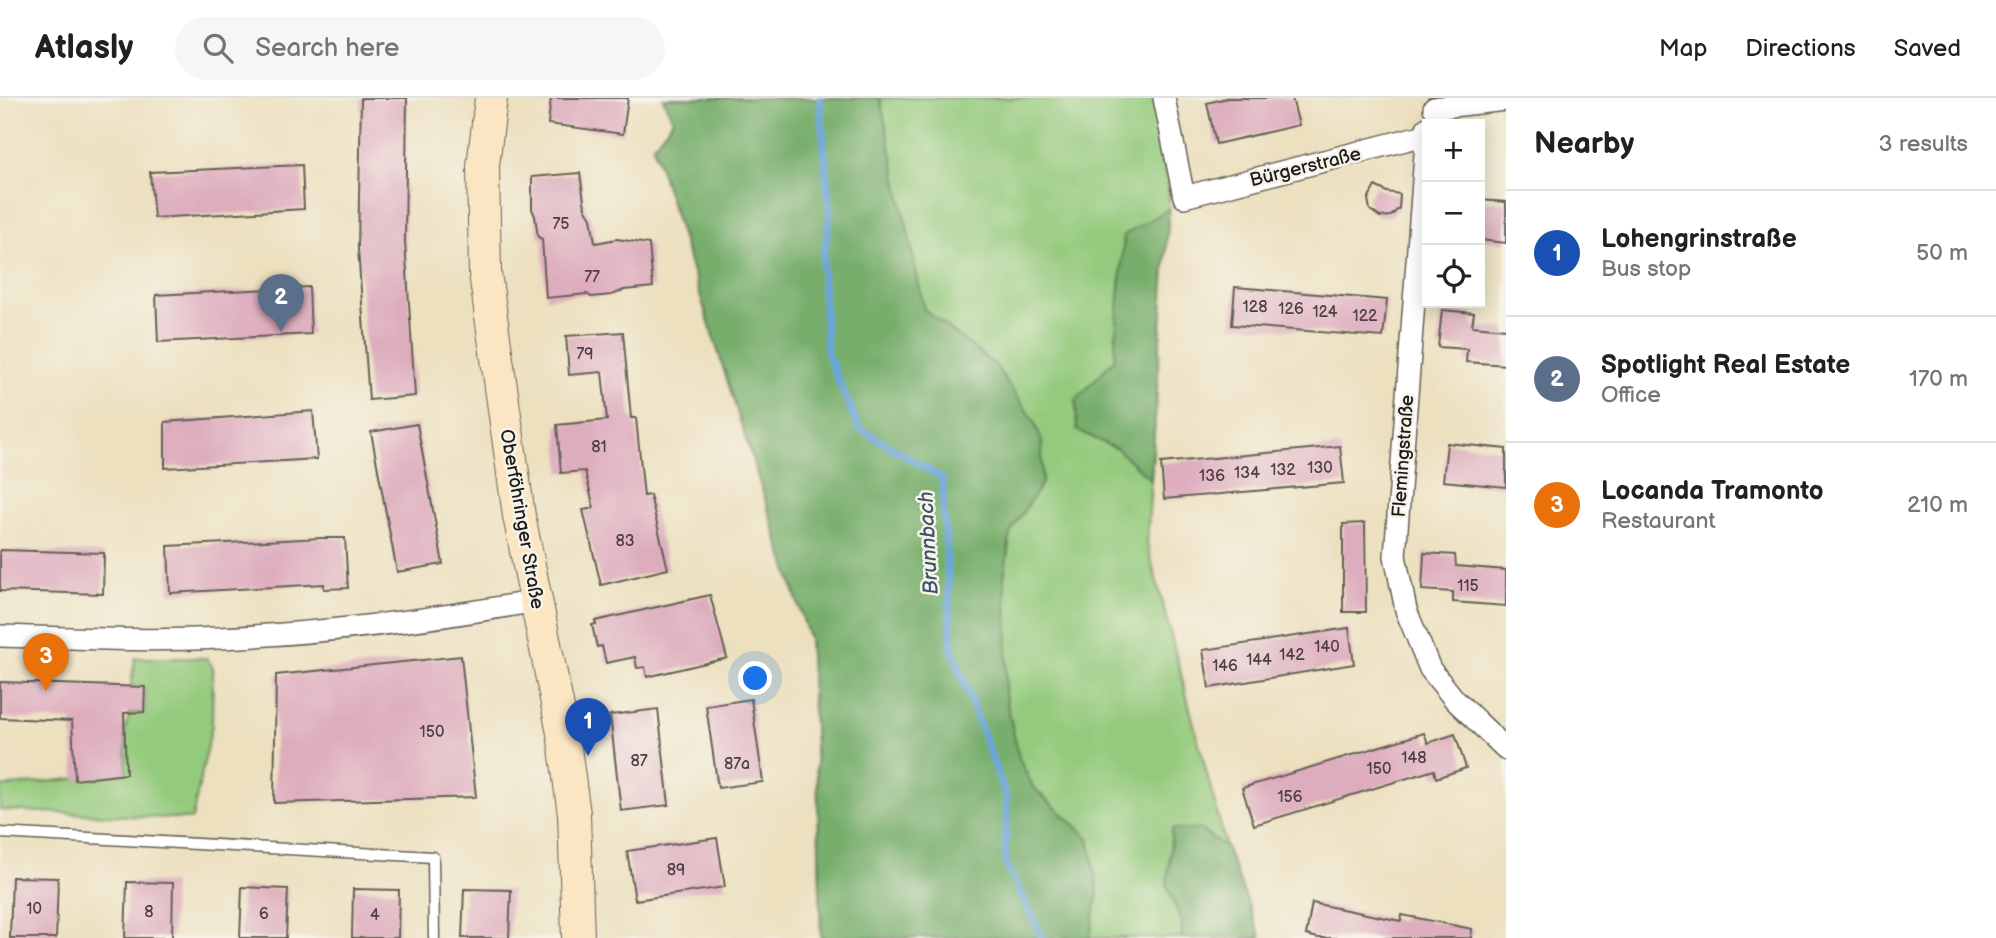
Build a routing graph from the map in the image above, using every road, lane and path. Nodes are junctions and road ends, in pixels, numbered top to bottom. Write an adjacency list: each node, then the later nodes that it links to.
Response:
1 (491, 98): 7 (main road, Oberföhringer Straße)
2 (1164, 98): 5 (street, Bürgerstraße)
3 (1506, 100): 4 (street, Bürgerstraße)
4 (1429, 119)
5 (1422, 121)
6 (1424, 182): 9 (street, Flemingstraße)
7 (536, 601): 8 (street); 12 (main road, Oberföhringer Straße)
8 (0, 636)
9 (1506, 748)
10 (0, 833): 11 (lane)
11 (433, 938)
12 (578, 938)

